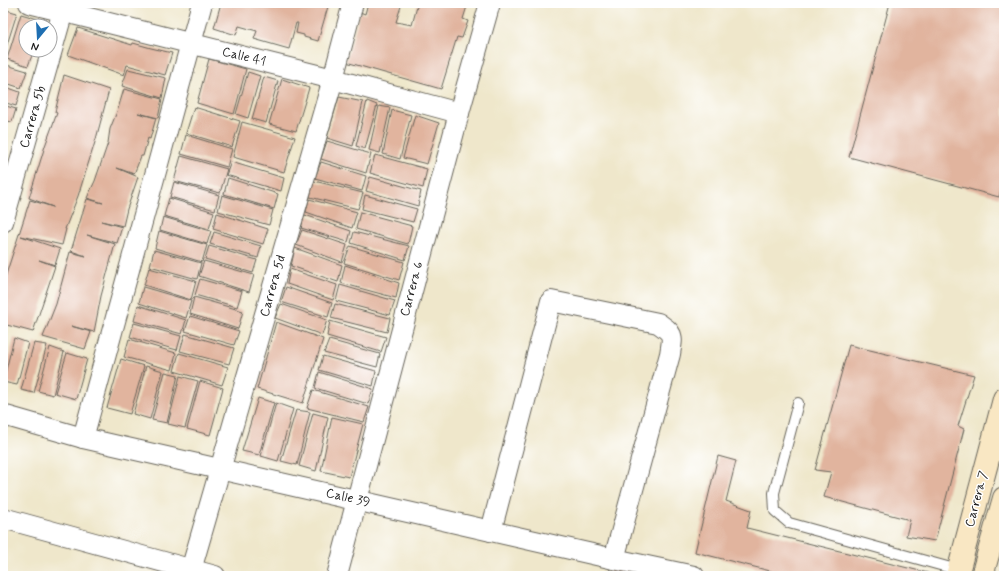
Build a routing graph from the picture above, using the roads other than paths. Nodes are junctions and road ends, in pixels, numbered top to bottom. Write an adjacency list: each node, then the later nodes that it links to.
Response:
1 (29, 3): 5 (street, Calle 41)
2 (202, 3): 6 (street)
3 (353, 3): 7 (street, Carrera 5d)
4 (490, 3): 8 (street, Carrera 6)
5 (63, 11): 6 (street, Calle 41); 9 (street, Carrera 5b)
6 (191, 43): 7 (street, Calle 41); 13 (street)
7 (333, 79): 8 (street, Calle 41); 14 (street, Carrera 5d)
8 (459, 113): 16 (street, Carrera 6)
9 (3, 222)
10 (1004, 399): 21 (main road, Carrera 7)
11 (798, 403): 21 (lane)
12 (3, 415): 13 (street, Calle 39)
13 (83, 438): 14 (street, Calle 39)
14 (220, 469): 16 (street, Calle 39); 20 (street, Carrera 5d)
15 (1004, 498): 25 (main road, Carrera 7)
16 (356, 500): 18 (street, Calle 39); 23 (street, Carrera 6)
17 (3, 518): 20 (street)
18 (490, 531): 19 (street, Calle 39); 19 (street)
19 (614, 559): 24 (street, Calle 39)
20 (191, 570): 22 (street)
21 (957, 573)
22 (215, 576)
23 (337, 576)
24 (694, 576)
25 (982, 576)

